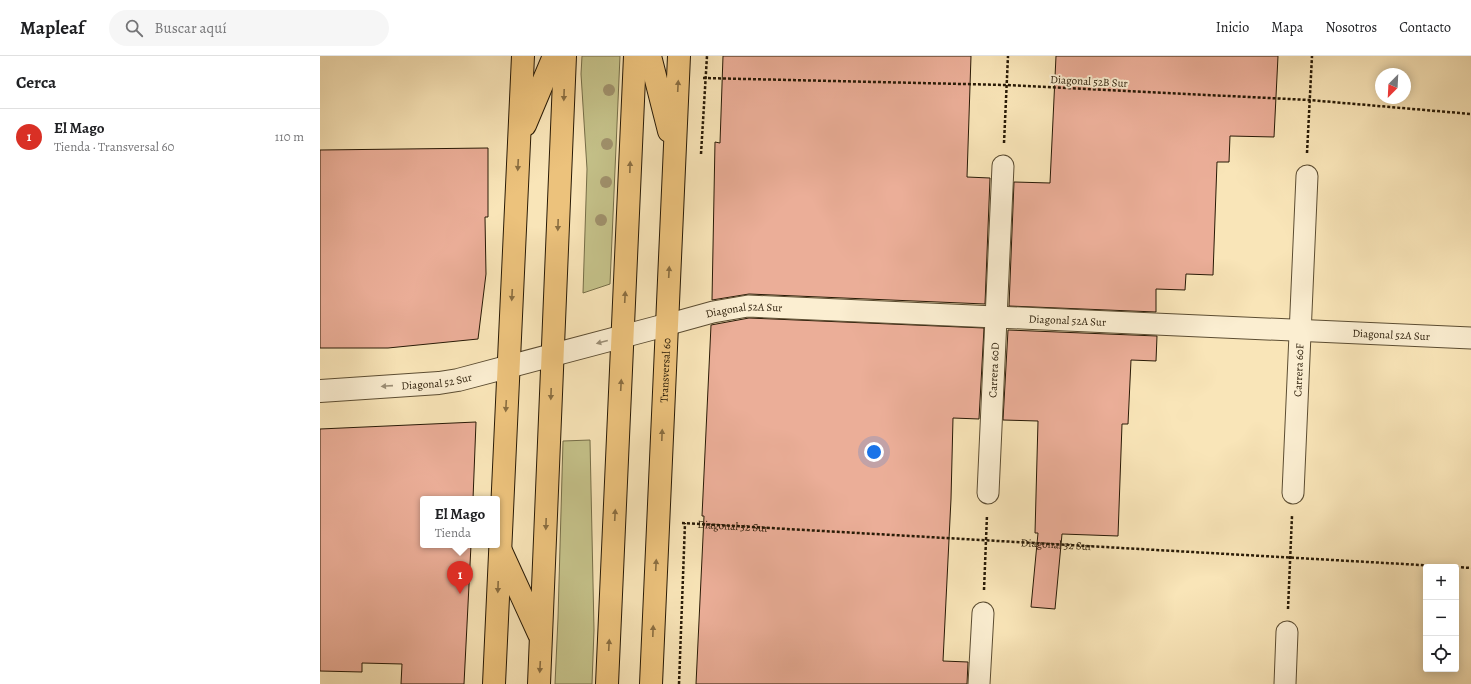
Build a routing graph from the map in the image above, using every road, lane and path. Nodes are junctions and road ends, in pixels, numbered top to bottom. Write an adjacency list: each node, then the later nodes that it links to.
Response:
1 (523, 56): 13 (highway)
2 (554, 56): 13 (highway)
3 (565, 56): 22 (highway, one-way to 22)
4 (635, 56): 20 (highway, one-way to 4)
5 (650, 56): 14 (highway)
6 (679, 56): 14 (highway, Transversal 60, one-way to 6)
7 (1008, 56): 10 (path)
8 (1312, 56): 11 (path)
9 (706, 78): 10 (path, Diagonal 52B Sur)
10 (1006, 84): 11 (path, Diagonal 52B Sur); 15 (path)
11 (1309, 100): 12 (path, Diagonal 52B Sur); 16 (path)
12 (1471, 114)
13 (519, 138): 23 (highway, one-way to 23)
14 (674, 152): 18 (highway, Transversal 60, one-way to 14)
15 (1003, 166): 17 (street, Carrera 60D)
16 (1306, 176): 19 (street, Carrera 60F)
17 (996, 317): 18 (street, Diagonal 52A Sur); 19 (street, Diagonal 52A Sur); 25 (street, Carrera 60D)
18 (666, 325): 20 (street, Diagonal 52 Sur); 27 (highway, Transversal 60, one-way to 18)
19 (1300, 331): 21 (street, Diagonal 52A Sur); 26 (street, Carrera 60F)
20 (623, 336): 22 (street, Diagonal 52 Sur, one-way to 22); 40 (highway, one-way to 20)
21 (1471, 338)
22 (553, 355): 23 (street, Diagonal 52 Sur); 36 (highway, one-way to 36)
23 (508, 367): 24 (street, Diagonal 52 Sur, one-way to 24); 29 (highway, one-way to 29)
24 (320, 391)
25 (988, 493): 28 (path)
26 (1293, 493): 30 (path)
27 (658, 522): 28 (path, Diagonal 52 Sur); 41 (highway, Transversal 60, one-way to 27)
28 (986, 540): 30 (path, Diagonal 52 Sur); 34 (path)
29 (500, 548): 36 (highway); 38 (highway, one-way to 38)
30 (1291, 558): 31 (path, Diagonal 52 Sur); 35 (path)
31 (1423, 565)
32 (1459, 567): 33 (path, Diagonal 52 Sur)
33 (1471, 568)
34 (983, 613): 43 (street)
35 (1287, 632): 44 (street)
36 (541, 638): 39 (highway, one-way to 39)
37 (680, 654): 42 (path)
38 (494, 684)
39 (539, 684)
40 (607, 684)
41 (651, 684)
42 (678, 684)
43 (979, 684)
44 (1285, 684)

